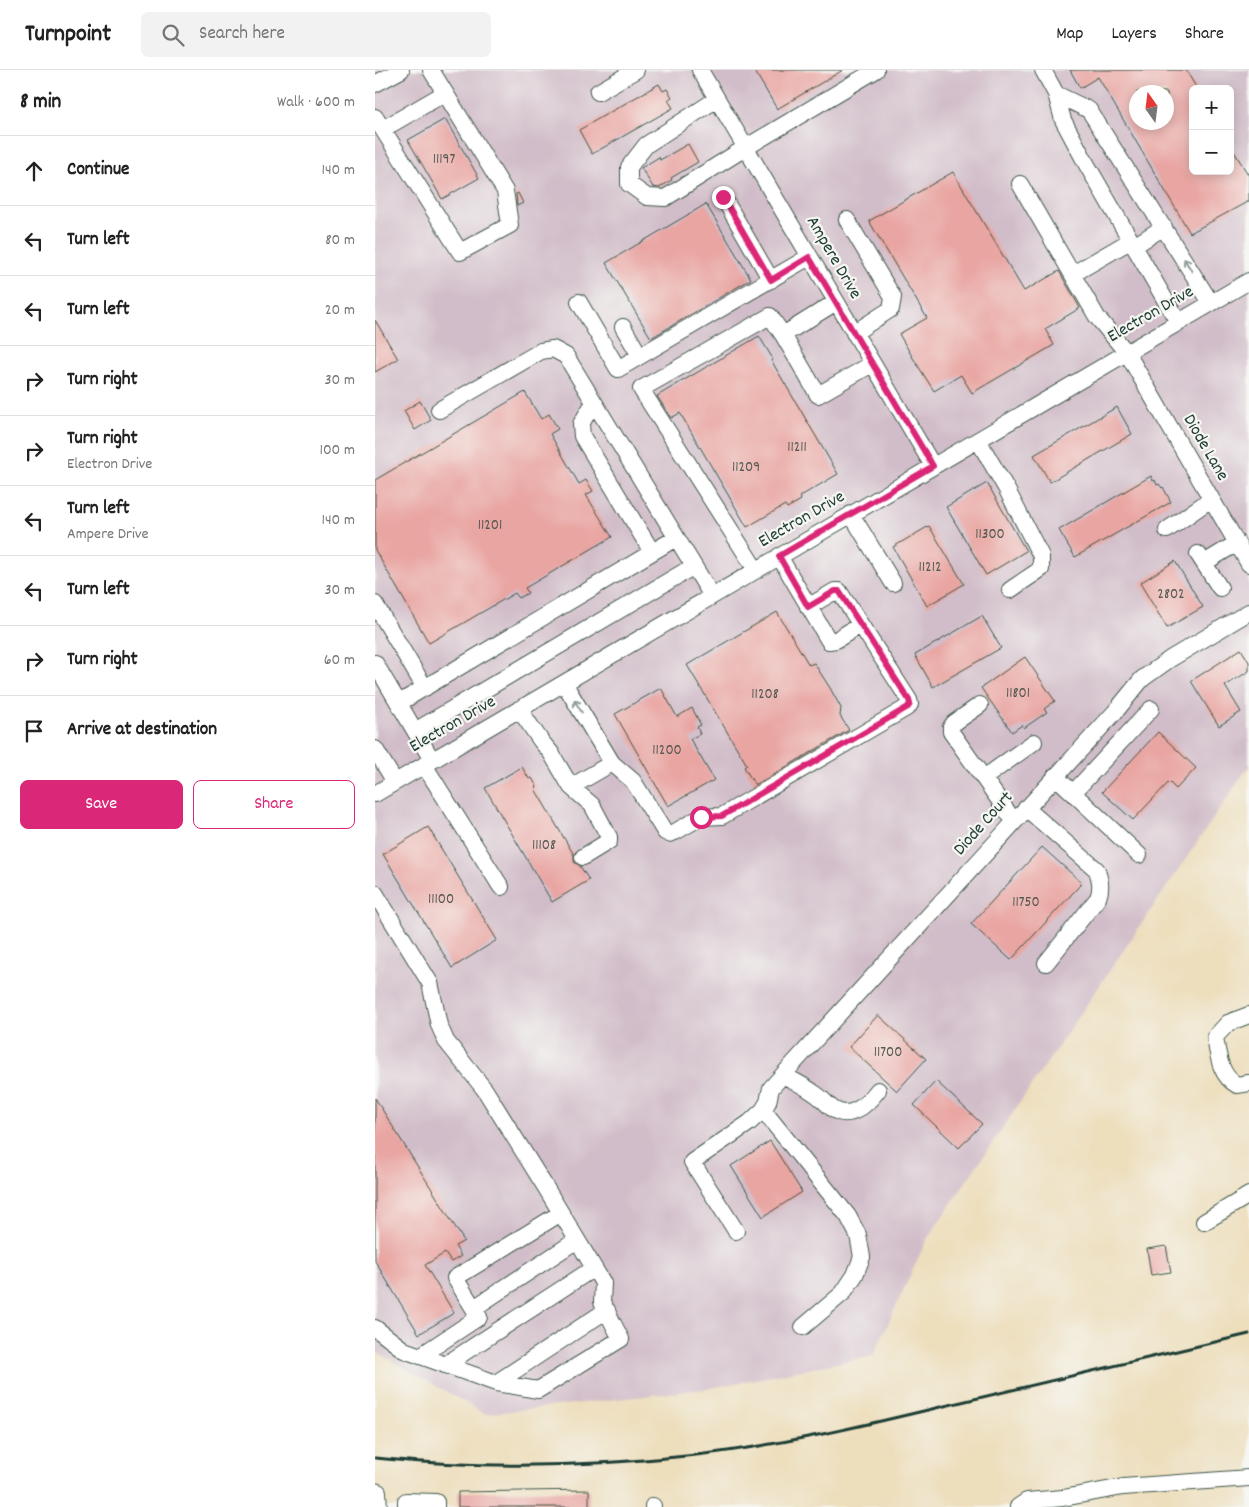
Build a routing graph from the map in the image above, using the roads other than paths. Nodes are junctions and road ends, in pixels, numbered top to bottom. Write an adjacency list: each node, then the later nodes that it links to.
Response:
1 (401, 70): 7 (street)
2 (431, 70): 9 (street)
3 (636, 70): 8 (street)
4 (700, 70): 11 (street, Ampere Drive)
5 (876, 70): 13 (street)
6 (1043, 70): 10 (street)
7 (375, 84)
8 (598, 92)
9 (445, 93): 12 (street); 12 (street)
10 (1056, 94): 17 (street); 18 (street)
11 (717, 99): 13 (street, Ampere Drive); 13 (street)
12 (379, 123)
13 (745, 148): 19 (street, Ampere Drive)
14 (1020, 184): 20 (street, Diode Lane)
15 (723, 197): 21 (street)
16 (847, 220): 28 (street)
17 (1164, 227): 18 (street); 25 (street, one-way to 17)
18 (1132, 243): 20 (street); 26 (street)
19 (809, 257): 21 (street); 24 (street, Ampere Drive)
20 (1073, 274): 30 (street, Diode Lane)
21 (771, 280): 31 (street)
22 (1249, 281): 25 (street, Electron Drive)
23 (579, 302): 31 (street)
24 (836, 302): 28 (street, Ampere Drive); 29 (street)
25 (1211, 303): 26 (street, Electron Drive)
26 (1178, 322): 30 (street, Electron Drive)
27 (623, 327): 31 (street)
28 (854, 333): 32 (street, Ampere Drive)
29 (783, 335): 32 (street); 46 (street)
30 (1127, 353): 35 (street, Electron Drive); 37 (street, Diode Lane)
31 (640, 356)
32 (872, 364): 36 (street, Ampere Drive)
33 (594, 402): 34 (street); 40 (street); 42 (street)
34 (439, 410)
35 (978, 440): 36 (street, Electron Drive); 49 (street)
36 (933, 466): 38 (street, Electron Drive)
37 (1211, 499): 39 (street); 41 (street, Diode Lane)
38 (851, 514): 43 (street, Electron Drive); 47 (street)
39 (1167, 530)
40 (677, 538): 42 (street); 45 (street)
41 (1241, 543): 44 (street, Diode Lane); 48 (street)
42 (652, 552): 57 (street)
43 (779, 556): 46 (street, Electron Drive); 52 (street)
44 (1249, 564)
45 (694, 566): 50 (street); 62 (street)
46 (756, 570): 50 (street, Electron Drive)
47 (893, 583)
48 (1221, 588)
49 (1010, 590)
50 (712, 596): 56 (street, Electron Drive)
51 (375, 604): 57 (street)
52 (808, 607): 54 (street); 54 (street)
53 (1249, 612): 67 (street, Diode Court)
54 (861, 625): 66 (street)
55 (375, 663): 58 (street)
56 (564, 683): 61 (street, Electron Drive); 66 (street, one-way to 56)
57 (425, 688): 58 (street)
58 (399, 703): 62 (street)
59 (980, 706): 68 (street)
60 (1151, 708): 71 (street)
61 (519, 709): 65 (street, Electron Drive); 70 (street)
62 (415, 731): 65 (street)
63 (1034, 742): 68 (street)
64 (375, 749): 69 (street)
65 (428, 762): 69 (street, Electron Drive); 77 (street)
66 (612, 763): 70 (street)
67 (1055, 776): 71 (street); 73 (street, Diode Court)
68 (984, 778): 74 (street)
69 (395, 782): 72 (street, Electron Drive)
70 (571, 787): 76 (street)
71 (1073, 793): 75 (street)
72 (375, 794)
73 (1026, 808): 74 (street, Diode Court); 79 (street)
74 (1014, 821): 81 (street, Diode Court)
75 (1139, 855)
76 (583, 857)
77 (501, 887)
78 (375, 893): 86 (street)
79 (1046, 963)
80 (1249, 1015): 82 (street)
81 (783, 1075): 83 (street); 84 (street, Diode Court)
82 (1249, 1083)
83 (878, 1090)
84 (763, 1110): 88 (street); 93 (street)
85 (1249, 1195): 87 (street)
86 (561, 1213): 89 (street); 91 (street)
87 (1204, 1222)
88 (736, 1230)
89 (577, 1240): 90 (street); 91 (street)
90 (594, 1268): 92 (street); 96 (street)
91 (474, 1308): 95 (street)
92 (607, 1310): 97 (street); 97 (street)
93 (803, 1327)
94 (375, 1328): 95 (street)
95 (420, 1356): 96 (street)
96 (445, 1365): 97 (street)
97 (496, 1383)
98 (1249, 1478): 103 (street)
99 (375, 1491): 100 (street)
100 (379, 1507)
101 (406, 1507): 102 (street)
102 (436, 1507)
103 (1018, 1507)

